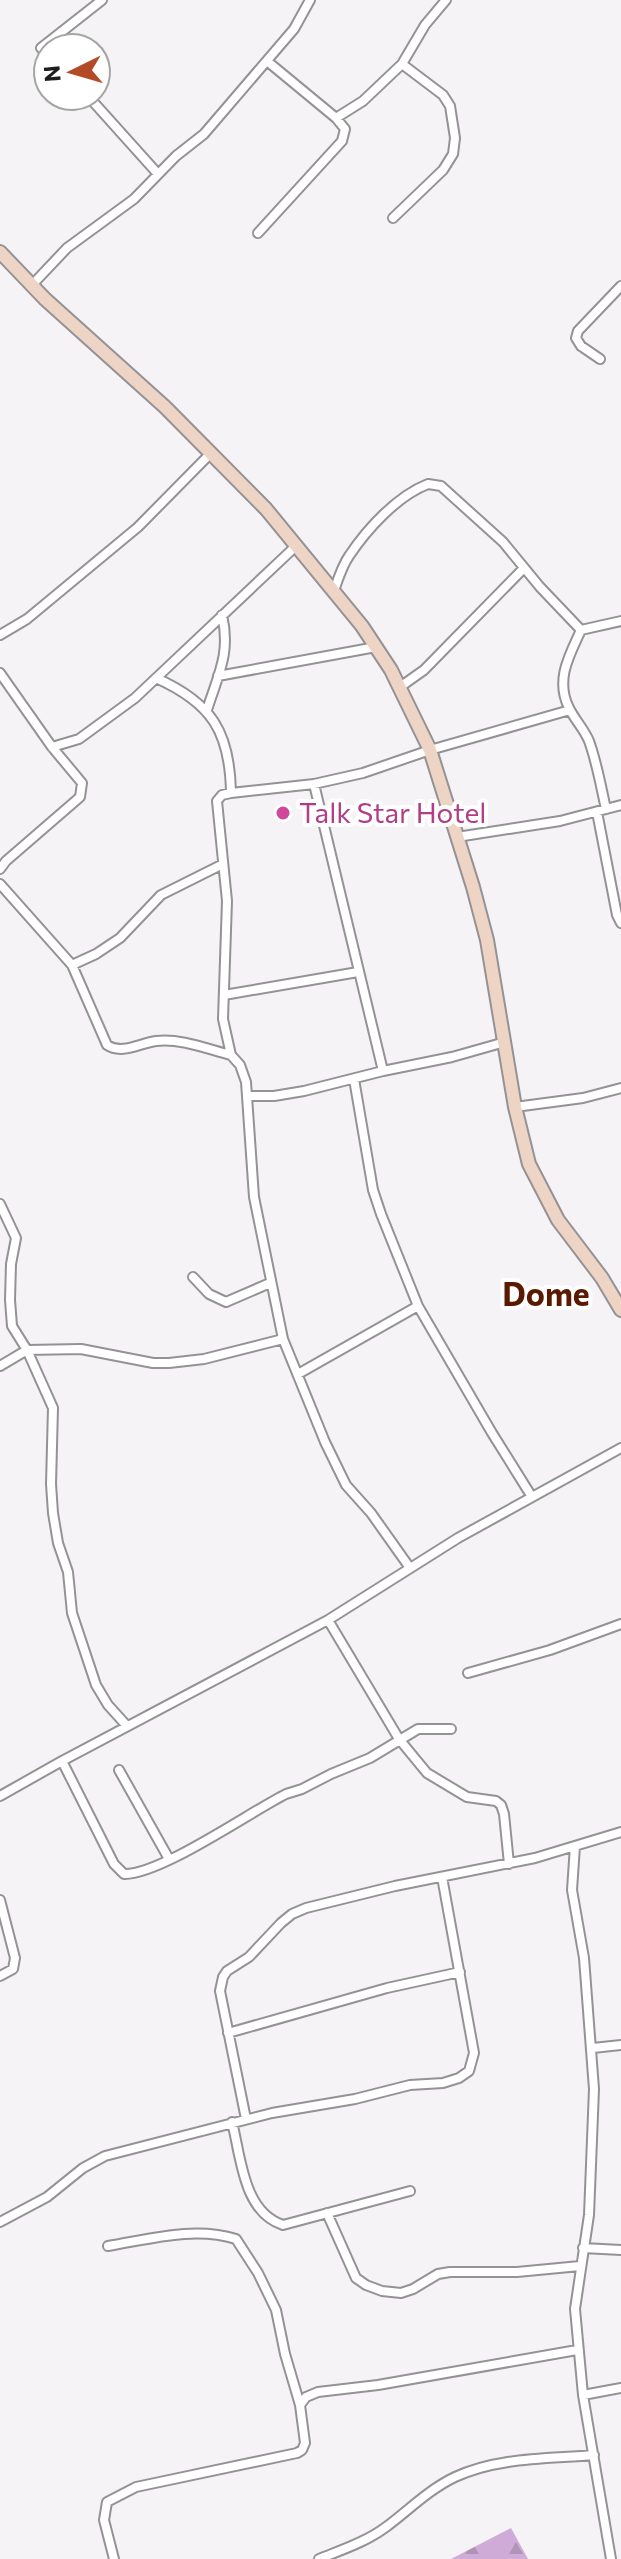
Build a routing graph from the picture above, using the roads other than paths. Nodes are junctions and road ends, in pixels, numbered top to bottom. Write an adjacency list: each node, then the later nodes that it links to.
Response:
1 (102, 0): 4 (street)
2 (310, 0): 5 (street)
3 (446, 0): 6 (street)
4 (61, 32)
5 (267, 61): 8 (street); 9 (street)
6 (402, 64): 8 (street); 10 (street)
7 (102, 112): 9 (street)
8 (336, 118): 11 (street)
9 (158, 174): 13 (street)
10 (393, 218)
11 (258, 233)
12 (0, 252): 13 (street)
13 (32, 285): 16 (street)
14 (621, 286): 15 (street)
15 (600, 359)
16 (211, 453): 17 (street); 23 (street)
17 (297, 545): 19 (street); 20 (street)
18 (524, 568): 19 (street); 22 (street); 28 (street)
19 (334, 591): 24 (street)
20 (222, 615): 26 (street); 27 (street)
21 (621, 621): 22 (street)
22 (581, 630): 30 (street)
23 (2, 631)
24 (376, 647): 26 (street); 28 (street)
25 (0, 673): 31 (street)
26 (218, 676): 29 (street)
27 (156, 678): 29 (street); 31 (street)
28 (400, 687): 32 (street)
29 (207, 710): 34 (street)
30 (570, 710): 32 (street); 36 (street)
31 (52, 747): 39 (street)
32 (430, 750): 33 (street); 37 (street)
33 (314, 784): 34 (street); 43 (street)
34 (231, 793): 38 (street)
35 (621, 805): 36 (street)
36 (602, 811): 37 (street); 41 (street)
37 (457, 837): 45 (street)
38 (223, 864): 42 (street); 44 (street)
39 (0, 869)
40 (0, 884): 42 (street)
41 (621, 923)
42 (72, 965): 46 (street)
43 (358, 972): 44 (street); 47 (street)
44 (224, 995): 46 (street)
45 (505, 1042): 47 (street); 51 (street)
46 (231, 1055): 50 (street)
47 (383, 1071): 48 (street)
48 (354, 1079): 50 (street); 55 (street)
49 (621, 1088): 51 (street)
50 (247, 1096): 54 (street)
51 (515, 1107): 56 (street)
52 (0, 1204): 58 (street)
53 (193, 1277): 54 (street)
54 (270, 1283): 57 (street)
55 (418, 1306): 60 (street); 62 (street)
56 (621, 1310)
57 (283, 1339): 58 (street); 60 (street)
58 (27, 1350): 59 (street); 67 (street)
59 (0, 1366)
60 (298, 1374): 63 (street)
61 (621, 1448): 62 (street)
62 (532, 1497): 63 (street)
63 (410, 1568): 64 (street)
64 (328, 1620): 67 (street); 69 (street)
65 (621, 1624): 66 (street)
66 (468, 1673)
67 (127, 1726): 70 (street)
68 (451, 1729): 69 (street)
69 (399, 1739): 75 (street); 76 (street)
70 (62, 1761): 72 (street); 75 (street)
71 (119, 1770): 75 (street)
72 (0, 1796)
73 (621, 1832): 74 (street)
74 (575, 1846): 76 (street); 83 (street)
75 (169, 1859)
76 (509, 1864): 77 (street)
77 (442, 1877): 79 (street); 81 (street)
78 (0, 1900): 80 (street)
79 (460, 1972): 81 (street); 84 (street)
80 (0, 1976)
81 (228, 2033): 84 (street)
82 (621, 2045): 83 (street)
83 (593, 2048): 90 (street)
84 (246, 2119): 85 (street)
85 (232, 2122): 87 (street); 88 (street)
86 (410, 2191): 87 (street)
87 (327, 2213): 92 (street)
88 (0, 2222)
89 (108, 2246): 96 (street)
90 (583, 2248): 91 (street); 92 (street)
91 (621, 2250)
92 (580, 2266): 93 (street)
93 (577, 2350): 95 (street); 96 (street)
94 (621, 2388): 95 (street)
95 (583, 2395): 97 (street)
96 (300, 2405): 98 (street)
97 (594, 2455): 99 (street); 100 (street)
98 (114, 2559)
99 (319, 2559)
100 (611, 2559)

